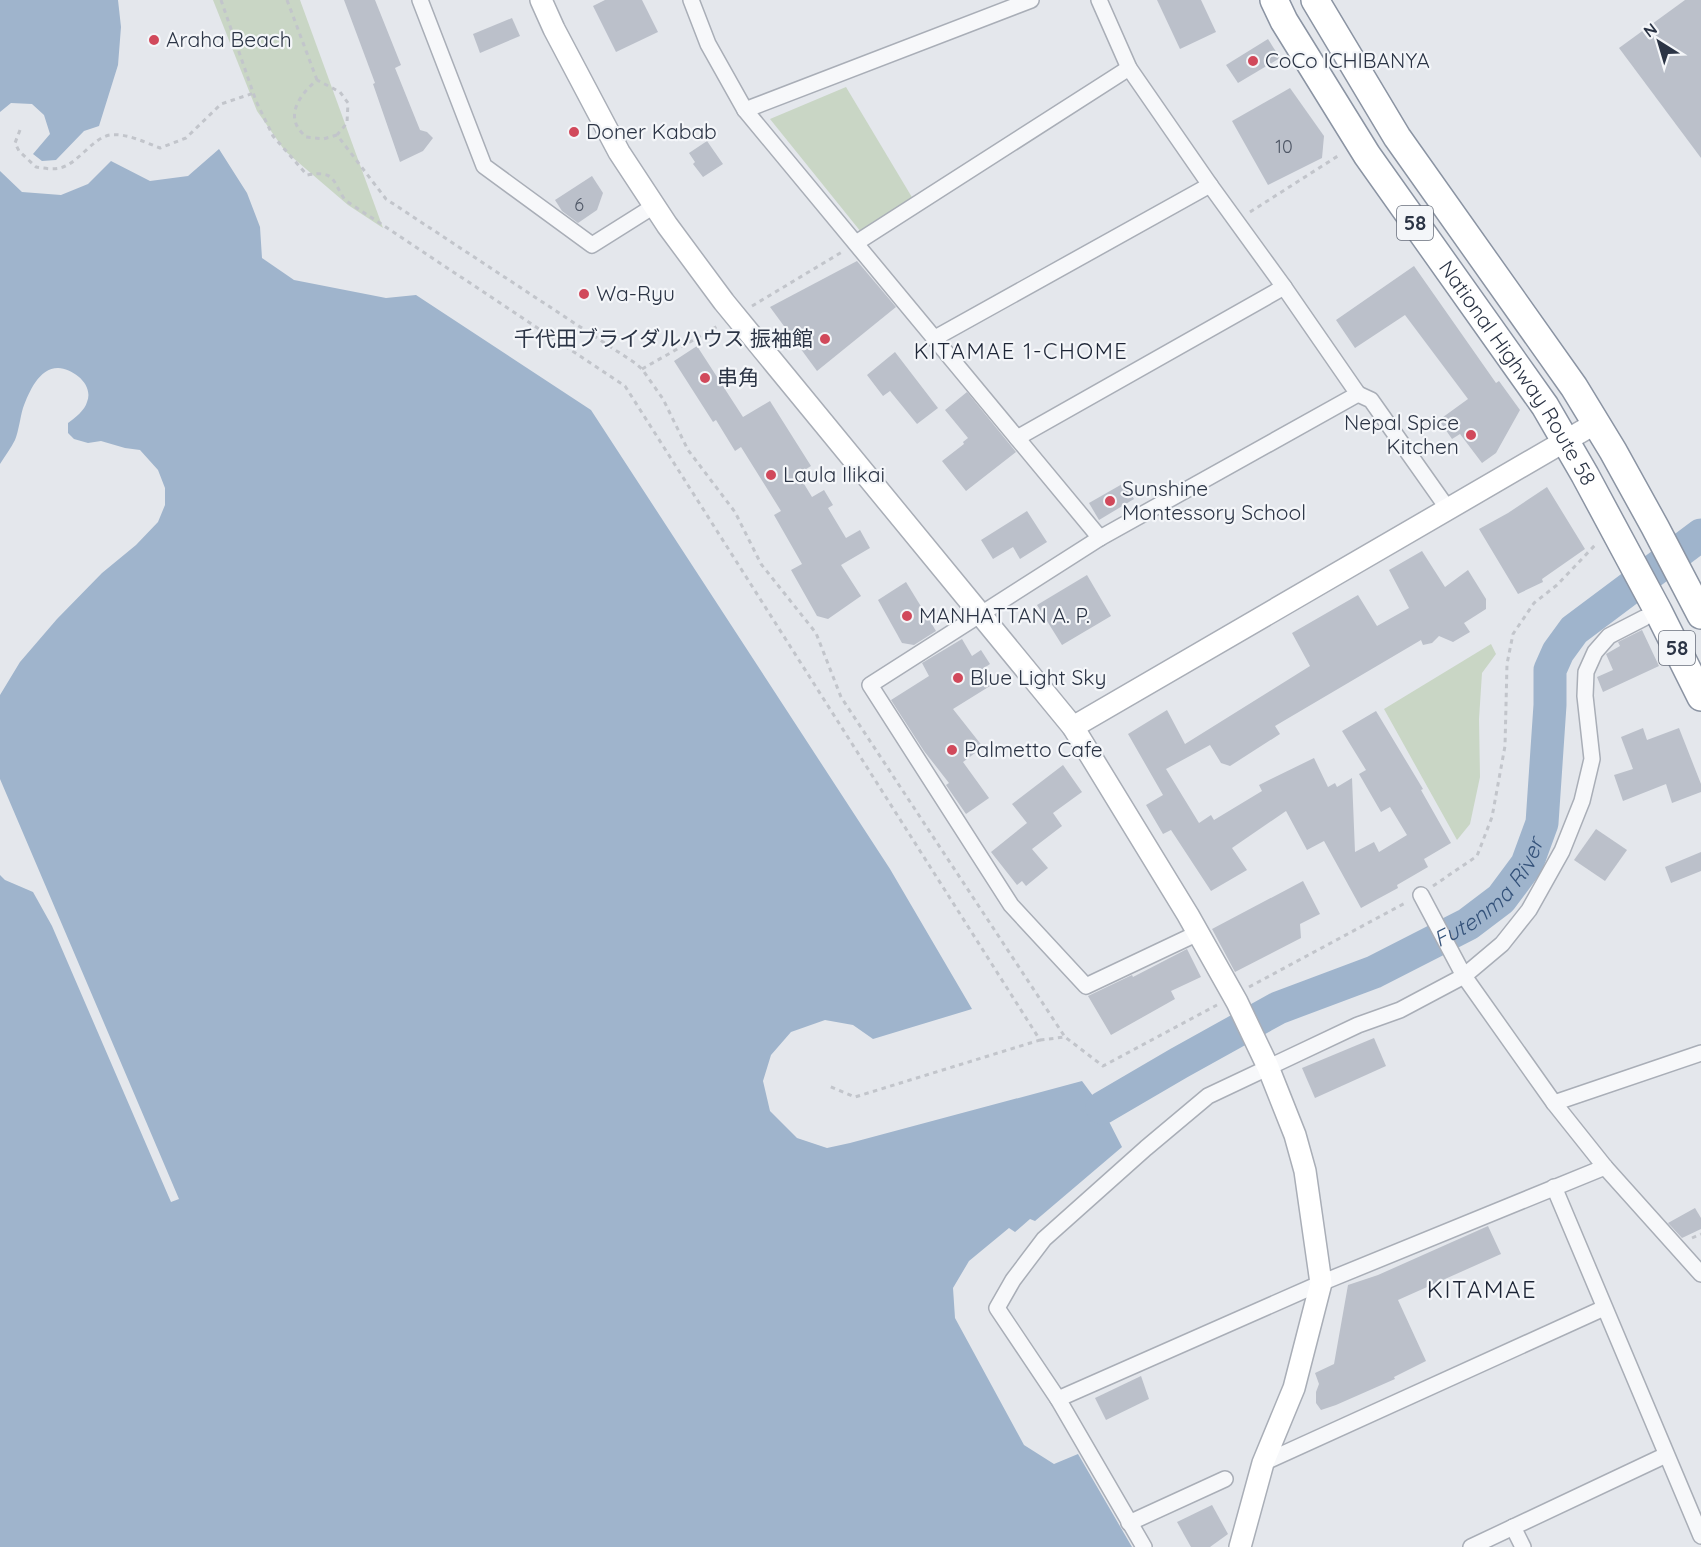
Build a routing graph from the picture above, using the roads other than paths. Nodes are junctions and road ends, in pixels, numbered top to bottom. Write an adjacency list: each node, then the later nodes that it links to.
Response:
1 (420, 0): 11 (street)
2 (541, 0): 11 (street)
3 (1031, 0): 9 (street)
4 (1099, 0): 8 (street)
5 (1275, 0): 18 (highway, National Highway Route 58 / 58)
6 (1315, 0): 16 (highway, National Highway Route 58 / 58)
7 (694, 1): 9 (street)
8 (1129, 68): 10 (street); 12 (street)
9 (745, 110): 12 (street)
10 (1210, 184): 13 (street); 14 (street)
11 (654, 206): 22 (street)
12 (856, 243): 14 (street)
13 (1284, 287): 15 (street); 17 (street)
14 (934, 338): 17 (street)
15 (1358, 394): 19 (street); 20 (street)
16 (1596, 423): 18 (street); 23 (highway, National Highway Route 58 / 58)
17 (1017, 438): 20 (street)
18 (1565, 440): 19 (street); 21 (highway, National Highway Route 58 / 58)
19 (1448, 508): 25 (street)
20 (1100, 538): 22 (street)
21 (1648, 609): 24 (highway, National Highway Route 58 / 58); 28 (street)
22 (981, 615): 25 (street); 27 (street)
23 (1701, 615)
24 (1701, 697)
25 (1073, 727): 27 (street)
26 (1421, 895): 28 (street)
27 (1198, 933): 30 (street)
28 (1460, 969): 30 (street); 31 (street)
29 (1701, 1053): 31 (street)
30 (1266, 1063): 35 (street); 37 (street)
31 (1554, 1103): 32 (street)
32 (1605, 1167): 33 (street); 34 (street)
33 (1554, 1187): 35 (street); 36 (street)
34 (1701, 1274)
35 (1321, 1282): 37 (street); 39 (street)
36 (1604, 1308): 38 (street); 39 (street)
37 (1058, 1399): 41 (street)
38 (1666, 1455): 42 (street); 43 (street)
39 (1263, 1463): 45 (street)
40 (1225, 1479): 41 (street)
41 (1129, 1523): 44 (street)
42 (1513, 1527): 46 (street); 47 (street)
43 (1701, 1536)
44 (1144, 1547)
45 (1240, 1547)
46 (1471, 1547)
47 (1523, 1547)

